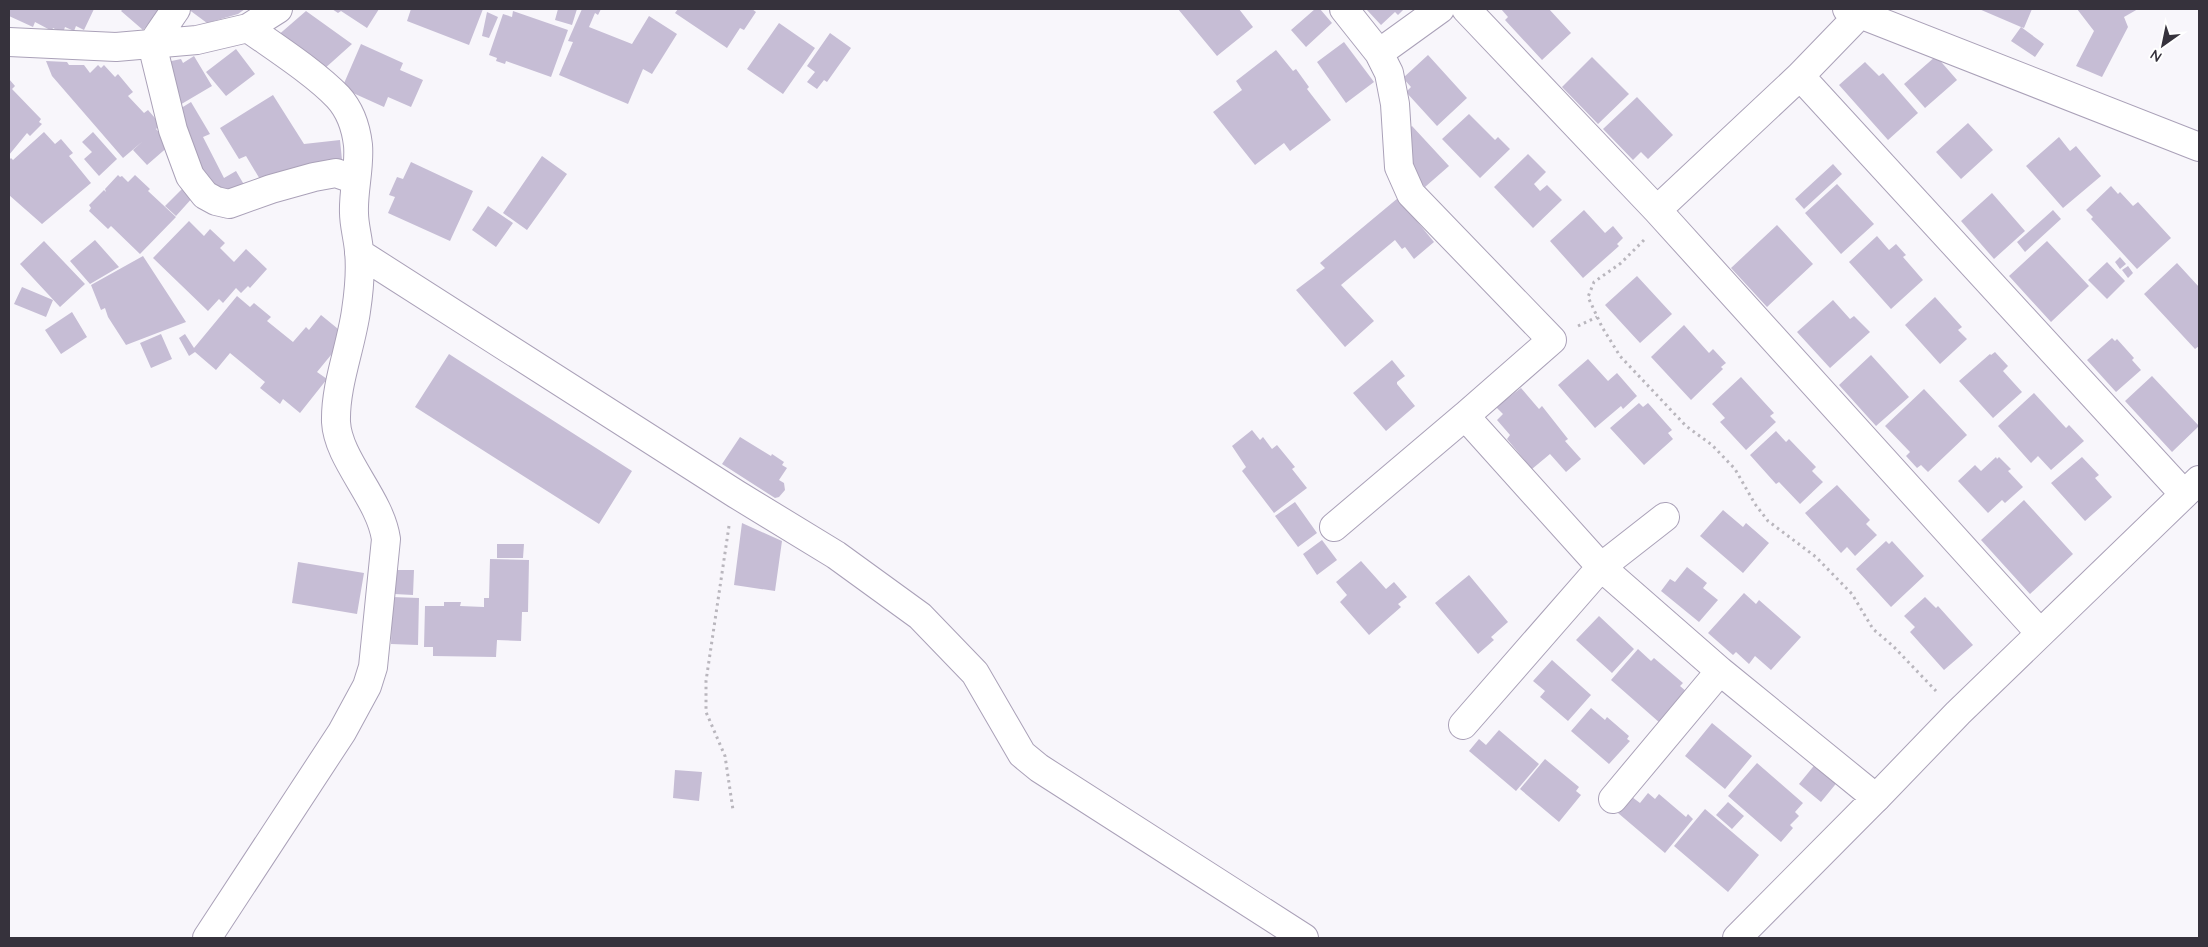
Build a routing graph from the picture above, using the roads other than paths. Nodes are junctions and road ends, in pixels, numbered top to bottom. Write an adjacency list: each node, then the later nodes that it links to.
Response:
1 (176, 9): 9 (street)
2 (278, 9): 7 (street)
3 (1344, 9): 10 (street)
4 (1440, 9): 10 (street)
5 (1466, 9): 14 (street)
6 (1853, 12): 11 (street); 12 (street)
7 (248, 28): 9 (street); 13 (street)
8 (9, 42): 9 (street)
9 (152, 44): 13 (street)
10 (1379, 53): 16 (street)
11 (1800, 76): 14 (street); 17 (street)
12 (2199, 147)
13 (356, 180): 15 (street)
14 (1662, 216): 21 (street)
15 (359, 253): 26 (street); 27 (street)
16 (1465, 416): 19 (street); 20 (street)
17 (2192, 487): 21 (street)
18 (1665, 517): 20 (street)
19 (1334, 527)
20 (1601, 567): 22 (street); 23 (street)
21 (2040, 633): 24 (street)
22 (1720, 671): 24 (street); 25 (street)
23 (1463, 725)
24 (1876, 798): 28 (street)
25 (1613, 799)
26 (207, 938)
27 (1304, 938)
28 (1737, 938)

